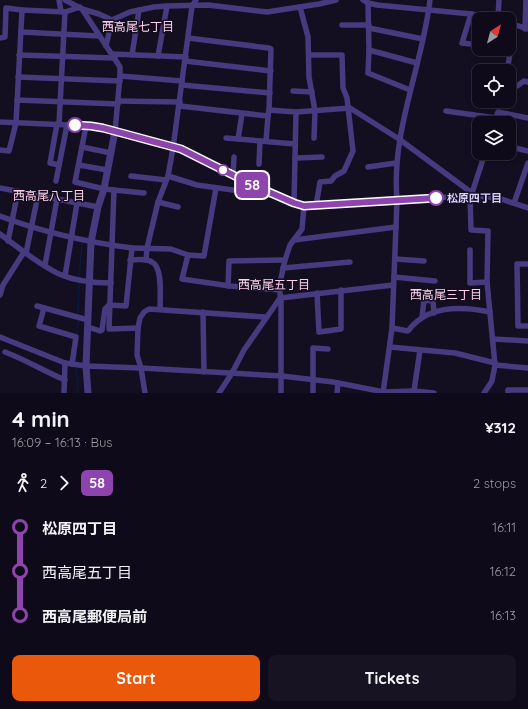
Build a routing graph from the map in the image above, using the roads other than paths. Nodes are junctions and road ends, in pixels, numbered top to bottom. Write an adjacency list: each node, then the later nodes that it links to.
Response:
1 (59, 0): 15 (street)
2 (65, 0): 12 (street)
3 (196, 0): 10 (street)
4 (336, 0): 11 (street)
5 (430, 0): 16 (street)
6 (500, 0): 17 (street)
7 (526, 0): 23 (street)
8 (366, 2): 16 (street); 22 (street)
9 (167, 6): 10 (street); 14 (street); 38 (street)
10 (192, 6): 11 (street); 28 (street)
11 (300, 7): 35 (street)
12 (81, 8): 15 (street); 19 (street); 26 (street)
13 (22, 10): 15 (street); 24 (street); 27 (street)
14 (139, 10): 19 (street); 34 (street)
15 (63, 11): 25 (street)
16 (429, 11): 18 (street); 29 (street)
17 (499, 12)
18 (471, 14): 30 (street)
19 (112, 20): 31 (street)
20 (342, 25): 22 (street)
21 (516, 25): 23 (street)
22 (369, 27): 29 (street); 32 (street)
23 (526, 29)
24 (21, 32): 25 (street); 33 (street)
25 (63, 34): 26 (street); 36 (street)
26 (99, 36): 31 (street)
27 (0, 38)
28 (188, 38): 39 (street); 41 (street)
29 (422, 39): 40 (street)
30 (472, 44)
31 (106, 46): 37 (street)
32 (369, 50): 40 (street); 48 (street)
33 (19, 55): 36 (street); 42 (street)
34 (132, 55): 37 (street); 38 (street)
35 (309, 55): 50 (street); 56 (street)
36 (62, 56): 37 (street); 43 (street)
37 (114, 56): 44 (street)
38 (158, 56): 39 (street)
39 (185, 59): 41 (street); 46 (street)
40 (417, 63): 48 (street)
41 (271, 71): 51 (street)
42 (18, 77): 43 (street); 52 (street)
43 (61, 78): 44 (street); 53 (street)
44 (120, 79): 46 (street); 54 (street)
45 (528, 82): 47 (street)
46 (182, 83): 51 (street); 55 (street)
47 (516, 86)
48 (410, 90): 74 (street)
49 (293, 91): 50 (street)
50 (312, 92): 57 (street)
51 (270, 93): 60 (street)
52 (17, 100): 53 (street); 66 (street)
53 (60, 101): 54 (street); 67 (street)
54 (118, 102): 55 (street); 70 (street)
55 (180, 104): 61 (street); 78 (street)
56 (348, 108): 57 (street); 74 (street); 114 (street)
57 (315, 110): 59 (street); 72 (street)
58 (446, 111): 62 (street)
59 (296, 112): 60 (street); 76 (street)
60 (268, 113): 61 (street); 75 (street)
61 (242, 114): 73 (street)
62 (473, 116)
63 (496, 116): 64 (street)
64 (528, 118)
65 (0, 122): 66 (street)
66 (16, 123): 67 (street); 80 (street)
67 (58, 124): 68 (street); 90 (street)
68 (67, 125): 69 (street); 90 (street)
69 (86, 126): 70 (street); 77 (street)
70 (115, 131): 78 (street); 82 (street)
71 (226, 138): 73 (street)
72 (314, 138)
73 (238, 139): 75 (street)
74 (399, 139): 87 (street); 105 (street)
75 (263, 141): 76 (street); 89 (street)
76 (295, 144): 85 (street)
77 (82, 147): 82 (street); 91 (street)
78 (173, 148): 94 (street); 96 (street)
79 (516, 148): 81 (street)
80 (0, 150)
81 (528, 151)
82 (112, 153): 93 (street)
83 (234, 157): 94 (street)
84 (322, 157): 85 (street)
85 (295, 158): 111 (street)
86 (483, 160): 105 (street)
87 (396, 163): 92 (street); 108 (street)
88 (528, 163): 112 (street)
89 (259, 164)
90 (59, 165): 97 (street)
91 (79, 165): 93 (street); 100 (street)
92 (368, 167)
93 (107, 170): 100 (street)
94 (233, 175): 106 (street)
95 (131, 176): 96 (street)
96 (167, 178): 99 (street); 109 (street)
97 (56, 181)
98 (0, 188): 102 (street)
99 (216, 188): 106 (street); 133 (street)
100 (104, 189): 101 (street); 115 (street)
101 (114, 190): 103 (street); 128 (street)
102 (18, 191): 104 (street); 119 (street)
103 (144, 193)
104 (38, 195): 107 (street); 120 (street)
105 (473, 195): 108 (street); 112 (street); 147 (street)
106 (277, 196): 111 (street)
107 (57, 199): 110 (street); 122 (street)
108 (397, 200): 114 (street); 121 (street)
109 (158, 202): 116 (street); 130 (street)
110 (77, 203): 115 (street); 124 (street)
111 (294, 203): 113 (street)
112 (514, 203): 117 (street)
113 (304, 206): 114 (street); 126 (street)
114 (316, 206)
115 (98, 207): 127 (street)
116 (178, 207)
117 (528, 208)
118 (0, 216): 119 (street)
119 (13, 221): 120 (street); 125 (street)
120 (32, 226): 122 (street); 132 (street)
121 (396, 227): 126 (street); 134 (street)
122 (52, 231): 124 (street); 141 (street)
123 (0, 234): 125 (street)
124 (71, 237): 127 (street); 143 (street)
125 (8, 240): 132 (street)
126 (294, 240): 137 (street)
127 (91, 242): 128 (street); 146 (street)
128 (112, 246): 129 (street); 148 (street)
129 (132, 248): 130 (street); 135 (street)
130 (147, 248): 133 (street); 136 (street)
131 (470, 250): 147 (street)
132 (25, 253): 141 (street); 154 (street)
133 (188, 255): 150 (street)
134 (394, 259): 138 (street); 144 (street)
135 (130, 260): 136 (street); 157 (street)
136 (146, 260): 159 (street)
137 (285, 260): 142 (street); 150 (street)
138 (424, 261)
139 (350, 262): 142 (street)
140 (528, 264): 166 (street)
141 (45, 265): 143 (street)
142 (283, 268): 151 (street)
143 (65, 276): 146 (street)
144 (394, 278): 145 (street); 149 (street)
145 (434, 281)
146 (90, 282): 148 (street); 165 (street)
147 (487, 282): 161 (street)
148 (111, 283): 157 (street)
149 (393, 285): 152 (street); 168 (street)
150 (228, 286): 151 (street)
151 (280, 290): 155 (street)
152 (341, 290): 153 (street); 153 (street)
153 (317, 293): 155 (street)
154 (0, 295)
155 (280, 298): 163 (street); 184 (street)
156 (37, 306): 158 (street)
157 (110, 306): 165 (street); 167 (street)
158 (44, 308): 165 (street); 177 (street)
159 (160, 309): 160 (street); 167 (street)
160 (203, 312): 163 (street); 182 (street)
161 (490, 312): 162 (street); 170 (street)
162 (434, 313): 164 (street); 164 (street)
163 (265, 317): 183 (street)
164 (422, 318): 168 (street)
165 (88, 324): 179 (street)
166 (528, 326)
167 (138, 328): 180 (street)
168 (392, 328): 172 (street)
169 (0, 337): 176 (street)
170 (493, 339): 171 (street); 178 (street)
171 (528, 341)
172 (390, 347): 174 (street); 190 (street)
173 (328, 349): 186 (street)
174 (420, 350): 178 (street); 189 (street)
175 (5, 352): 185 (street)
176 (66, 363): 177 (street); 185 (street)
177 (72, 364): 179 (street)
178 (495, 364): 181 (street); 199 (street)
179 (86, 366): 180 (street); 192 (street)
180 (141, 368): 182 (street); 193 (street)
181 (528, 368)
182 (204, 372): 183 (street)
183 (232, 373): 184 (street); 194 (street)
184 (282, 376): 186 (street); 195 (street)
185 (65, 380): 191 (street)
186 (313, 380): 187 (street); 196 (street)
187 (338, 384): 190 (street); 197 (street)
188 (528, 390): 200 (street)
189 (414, 391): 190 (street); 198 (street)
190 (383, 392)
191 (64, 393)
192 (88, 393)
193 (145, 393)
194 (219, 393)
195 (281, 393)
196 (313, 393)
197 (338, 393)
198 (432, 393)
199 (484, 393)
200 (508, 393)

